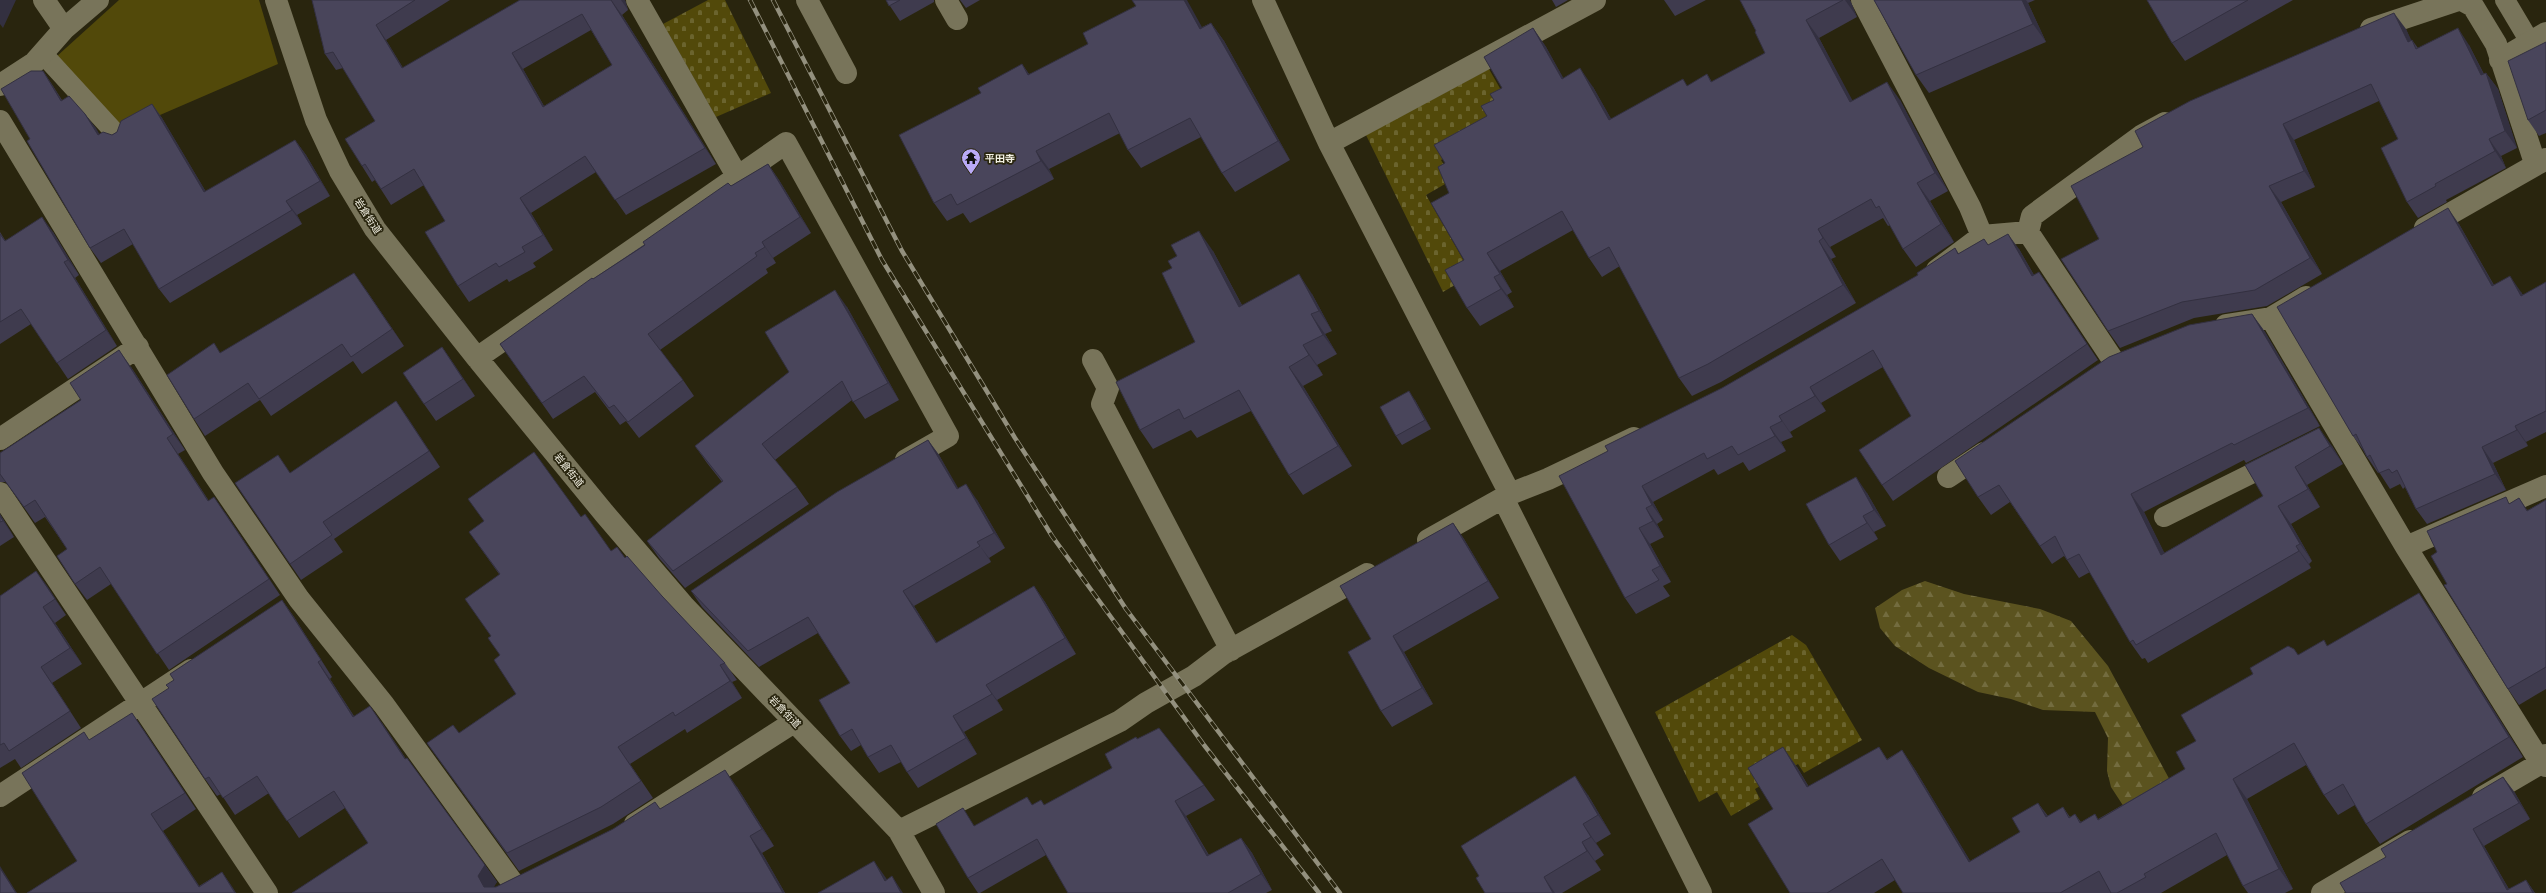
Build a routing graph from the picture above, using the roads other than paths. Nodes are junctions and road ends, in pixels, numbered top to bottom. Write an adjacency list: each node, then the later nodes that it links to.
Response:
1 (44, 0): 14 (street)
2 (98, 0): 14 (street)
3 (276, 0): 36 (street, 岩倉街道)
4 (637, 0): 26 (street)
5 (808, 0): 19 (street)
6 (946, 0): 13 (street)
7 (1263, 0): 24 (street)
8 (1595, 0): 24 (street)
9 (1862, 0): 28 (street)
10 (2458, 0): 15 (street)
11 (2462, 0): 18 (street)
12 (2505, 0): 16 (lane)
13 (957, 18)
14 (64, 29): 17 (street)
15 (2351, 38)
16 (2538, 38): 18 (street)
17 (43, 54): 20 (street); 23 (lane)
18 (2500, 60): 25 (street)
19 (846, 74)
20 (0, 84)
21 (2182, 114): 27 (street)
22 (0, 121): 34 (street)
23 (120, 138)
24 (1329, 143): 48 (street)
25 (2541, 161): 29 (street)
26 (737, 176): 36 (street); 44 (street)
27 (2028, 232): 28 (street); 38 (street)
28 (1982, 236): 30 (street)
29 (2407, 238)
30 (1918, 280)
31 (2325, 286): 32 (street)
32 (2271, 318): 33 (street); 50 (street)
33 (2205, 329)
34 (138, 347): 41 (street); 54 (street)
35 (2136, 355): 38 (street)
36 (477, 358): 55 (street, 岩倉街道)
37 (1093, 360): 57 (street)
38 (2115, 363): 39 (street)
39 (2096, 376)
40 (1652, 429): 48 (street)
41 (0, 439)
42 (1999, 442): 45 (street)
43 (2289, 455): 49 (lane)
44 (888, 470)
45 (1948, 478)
46 (2546, 486): 50 (street)
47 (0, 493): 59 (street)
48 (1506, 496): 51 (street); 71 (street)
49 (2164, 517)
50 (2406, 547): 61 (street)
51 (1412, 548)
52 (1385, 564): 57 (street)
53 (703, 592): 55 (street)
54 (299, 599): 56 (street); 68 (street)
55 (683, 606): 60 (street, 岩倉街道)
56 (279, 612)
57 (1231, 650): 64 (street)
58 (207, 660): 59 (street)
59 (141, 704): 62 (street); 69 (street)
60 (794, 722): 64 (street, 岩倉街道); 66 (street)
61 (2544, 761): 63 (street)
62 (0, 796)
63 (2466, 808)
64 (899, 831): 70 (street, 岩倉街道)
65 (2425, 832): 72 (street)
66 (619, 835)
67 (536, 876): 68 (street)
68 (509, 889)
69 (267, 893)
70 (934, 893)
71 (1701, 893)
72 (2322, 893)

